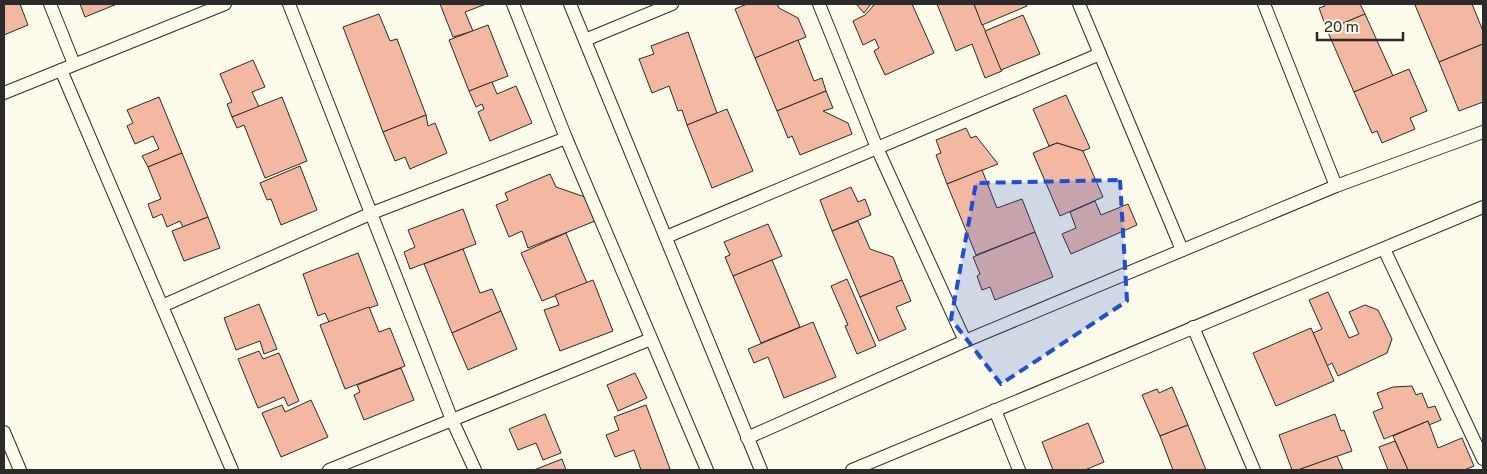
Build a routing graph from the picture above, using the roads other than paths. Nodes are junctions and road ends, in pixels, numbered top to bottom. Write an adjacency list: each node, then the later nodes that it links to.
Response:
1 (50, 4): 12 (lane)
2 (225, 4): 12 (lane)
3 (289, 4): 20 (lane)
4 (513, 4): 16 (lane)
5 (570, 4): 10 (lane)
6 (672, 4): 10 (lane)
7 (819, 4): 17 (lane)
8 (1079, 4): 11 (lane)
9 (1264, 4): 18 (lane)
10 (585, 40): 21 (lane)
11 (1100, 54): 17 (lane); 23 (lane)
12 (74, 64): 13 (lane)
13 (61, 70): 14 (lane); 24 (lane)
14 (4, 93)
15 (1483, 132): 18 (lane)
16 (566, 138): 20 (lane); 26 (lane)
17 (876, 148): 21 (lane); 27 (lane)
18 (1336, 186): 23 (lane)
19 (1483, 207): 22 (lane)
20 (372, 214): 24 (lane); 29 (lane)
21 (666, 236): 31 (lane)
22 (1384, 249): 25 (lane); 32 (lane)
23 (1182, 250): 27 (lane)
24 (162, 306): 34 (lane)
25 (1193, 327): 28 (lane); 41 (lane)
26 (651, 339): 29 (lane); 37 (lane)
27 (965, 341): 31 (lane)
28 (995, 410): 39 (lane); 40 (lane)
29 (452, 420): 35 (lane); 36 (lane)
30 (4, 432): 33 (lane)
31 (747, 438): 38 (lane)
32 (1483, 459)
33 (20, 470)
34 (232, 470)
35 (329, 470)
36 (475, 470)
37 (707, 470)
38 (761, 470)
39 (852, 470)
40 (1019, 470)
41 (1254, 470)

